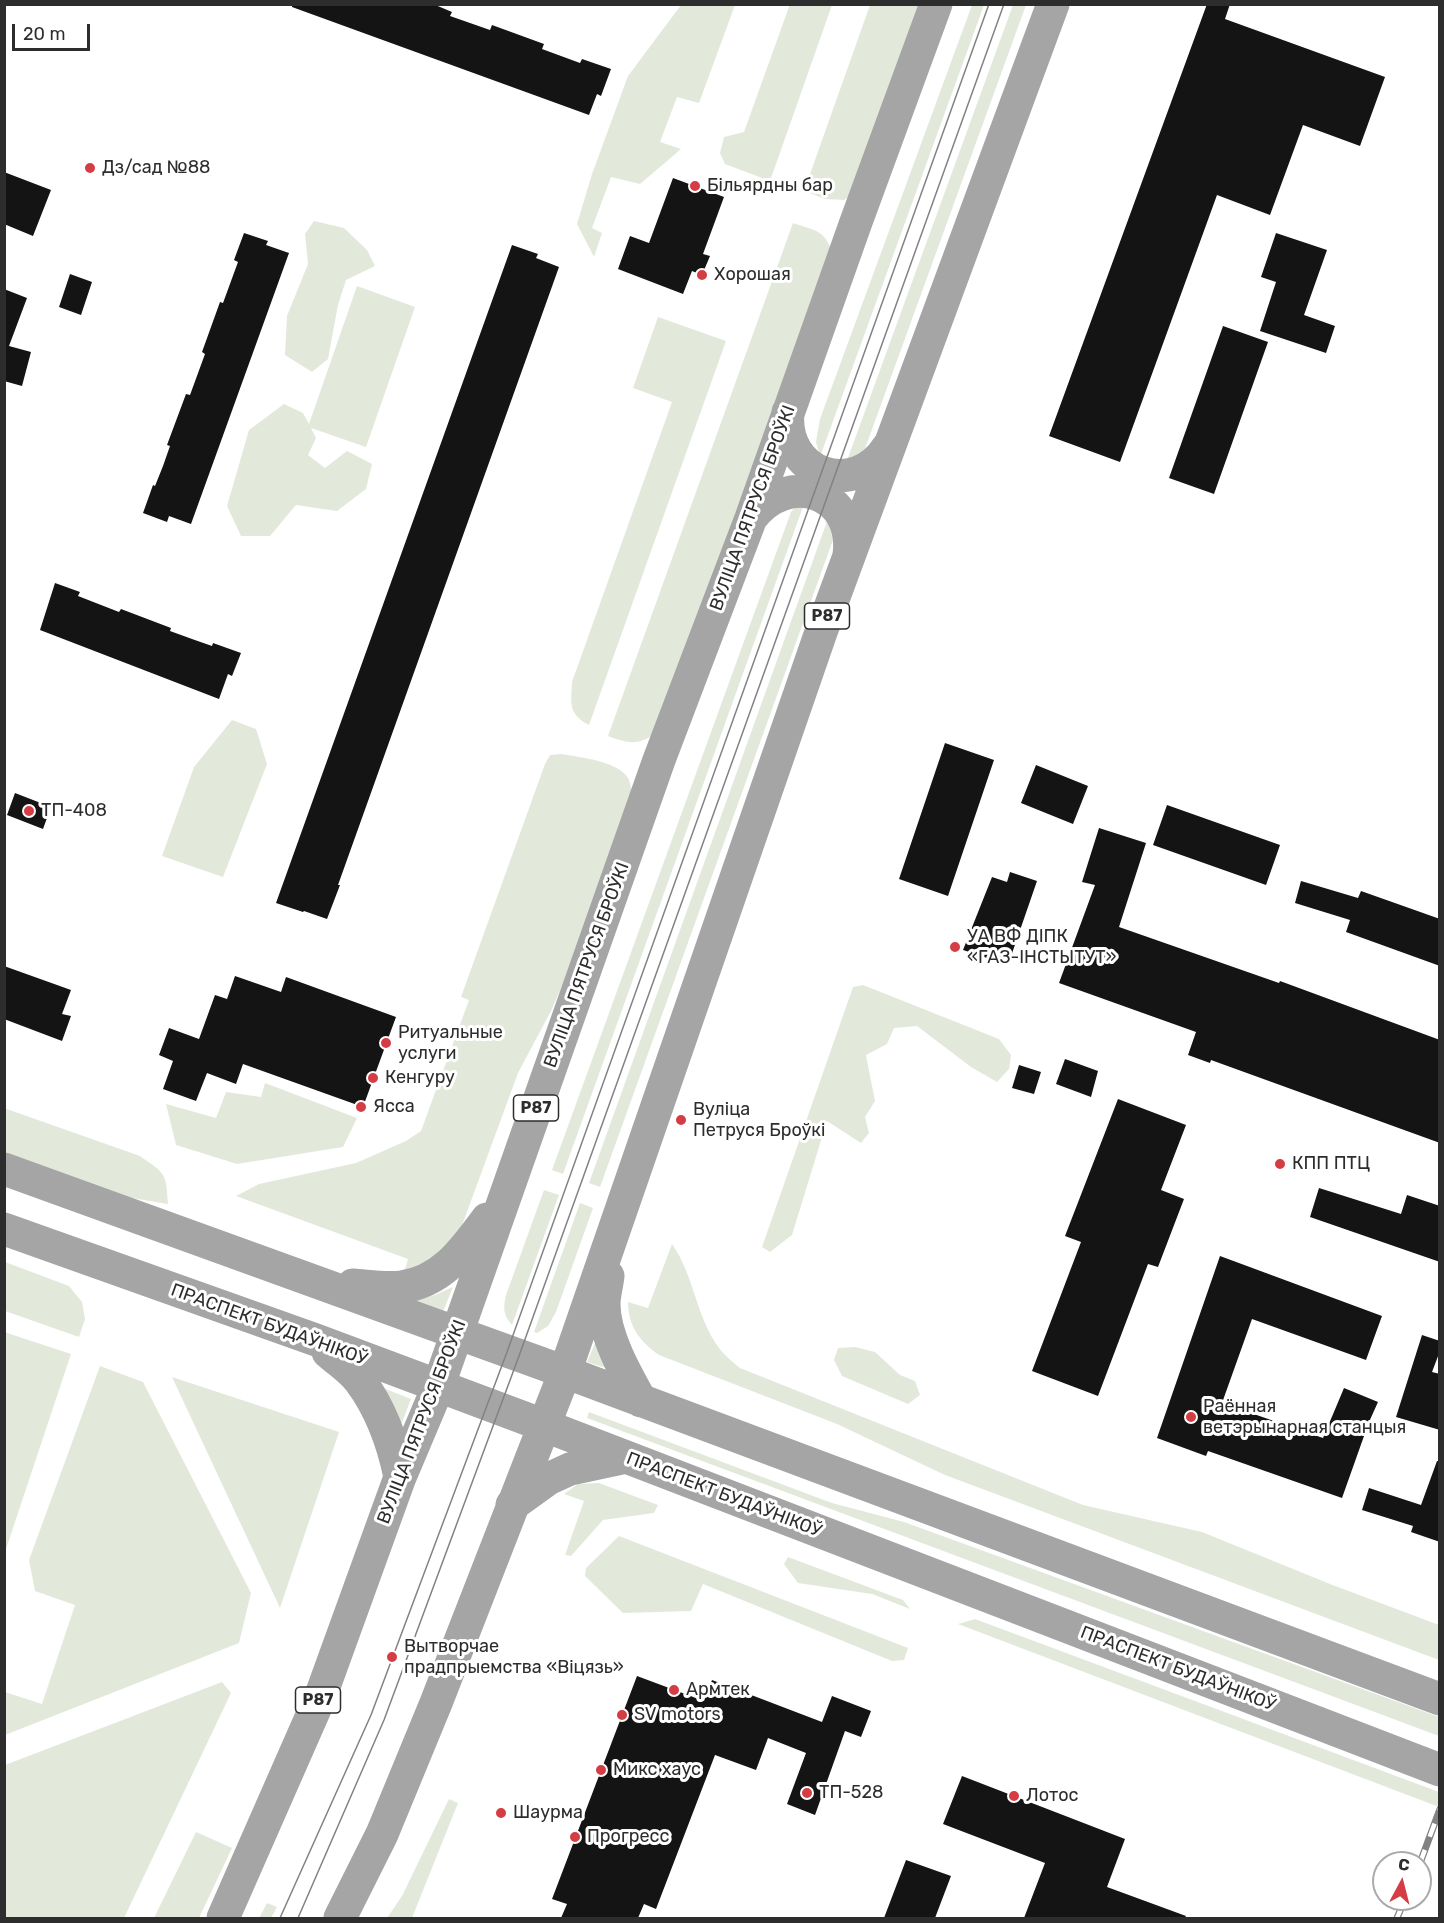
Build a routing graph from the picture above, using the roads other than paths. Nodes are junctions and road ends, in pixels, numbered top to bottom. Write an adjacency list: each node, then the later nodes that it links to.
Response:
1 (936, 4): 3 (main road, ВУЛІЦА ПЯТРУСЯ БРОЎКІ / Р87)
2 (1053, 4): 4 (main road, Р87)
3 (788, 410): 4 (main road); 5 (main road, ВУЛІЦА ПЯТРУСЯ БРОЎКІ / Р87)
4 (889, 445): 6 (main road, Р87)
5 (751, 518): 6 (main road); 8 (main road, ВУЛІЦА ПЯТРУСЯ БРОЎКІ / Р87)
6 (849, 557): 10 (main road, Р87)
7 (4, 1169): 11 (main road)
8 (504, 1198): 11 (main road); 12 (main road, ВУЛІЦА ПЯТРУСЯ БРОЎКІ / Р87)
9 (4, 1229): 13 (main road, ПРАСПЕКТ БУДАЎНІКОЎ)
10 (614, 1232): 14 (main road, Р87); 16 (main road)
11 (324, 1284): 12 (main road)
12 (456, 1333): 14 (main road); 15 (main road, ВУЛІЦА ПЯТРУСЯ БРОЎКІ / Р87)
13 (316, 1340): 15 (main road, ПРАСПЕКТ БУДАЎНІКОЎ); 19 (main road)
14 (565, 1372): 16 (main road); 17 (main road, Р87)
15 (438, 1387): 17 (main road, ПРАСПЕКТ БУДАЎНІКОЎ); 19 (main road, ВУЛІЦА ПЯТРУСЯ БРОЎКІ / Р87)
16 (642, 1401): 21 (main road)
17 (543, 1425): 18 (main road, ПРАСПЕКТ БУДАЎНІКОЎ); 20 (main road, Р87)
18 (627, 1457): 20 (main road); 22 (main road, ПРАСПЕКТ БУДАЎНІКОЎ)
19 (400, 1477): 23 (main road, ВУЛІЦА ПЯТРУСЯ БРОЎКІ / Р87)
20 (513, 1505): 24 (main road, Р87)
21 (1440, 1699)
22 (1440, 1770)
23 (223, 1918)
24 (340, 1918)

